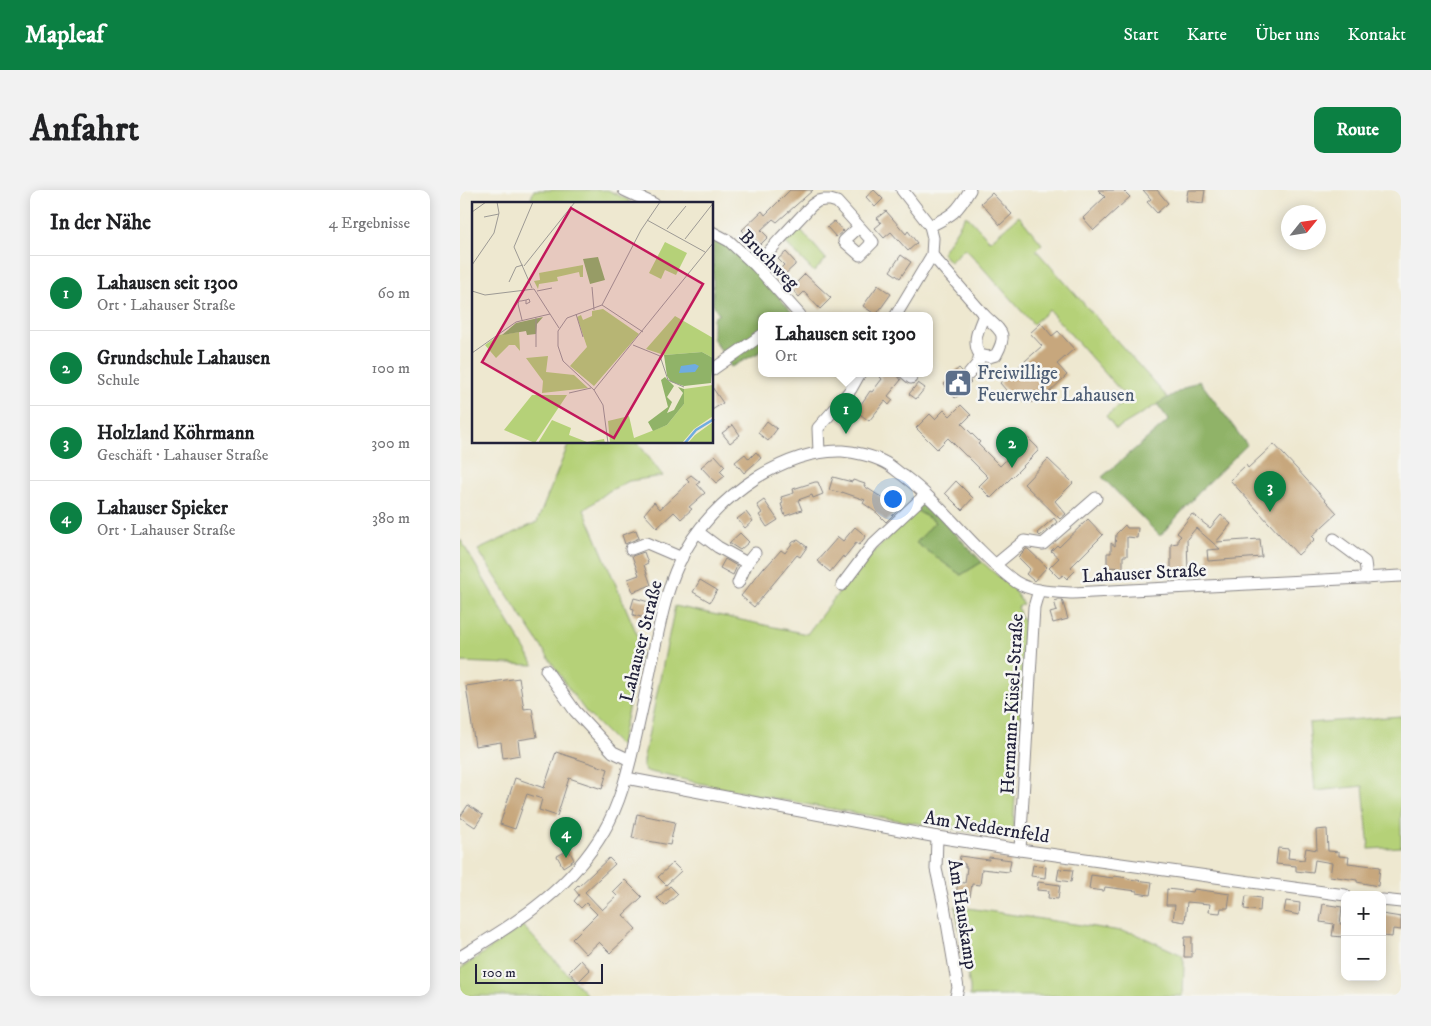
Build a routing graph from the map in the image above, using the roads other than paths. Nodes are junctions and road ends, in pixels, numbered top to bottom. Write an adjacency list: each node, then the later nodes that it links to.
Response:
1 (624, 190): 4 (street)
2 (902, 190): 5 (street)
3 (970, 190): 5 (street)
4 (650, 202)
5 (930, 226): 8 (street)
6 (860, 227): 9 (street)
7 (714, 233): 9 (street, Bruchweg)
8 (932, 250): 11 (street); 12 (street)
9 (756, 266): 10 (street, Bruchweg)
10 (797, 312)
11 (898, 312)
12 (984, 315): 14 (street); 14 (street)
13 (758, 338): 15 (street)
14 (980, 355): 16 (street)
15 (714, 369)
16 (969, 374)
17 (857, 377): 18 (street)
18 (819, 452): 19 (street, Lahauser Straße); 21 (street, Lahauser Straße)
19 (925, 494): 27 (street, Lahauser Straße); 31 (street)
20 (1096, 498): 27 (street)
21 (698, 532): 25 (street, Lahauser Straße); 26 (street)
22 (1334, 539): 29 (street)
23 (631, 549): 25 (street)
24 (755, 552): 26 (street)
25 (682, 558): 34 (street, Lahauser Straße)
26 (748, 563): 30 (street)
27 (995, 565): 32 (street, Lahauser Straße)
28 (1401, 576): 29 (street, Lahauser Straße)
29 (1367, 578): 32 (street, Lahauser Straße)
30 (738, 583)
31 (842, 585)
32 (1039, 590): 37 (street, Hermann-Küsel-Straße)
33 (546, 670): 34 (street)
34 (630, 760): 35 (street, Lahauser Straße)
35 (626, 778): 36 (street, Am Neddernfeld); 41 (street, Lahauser Straße)
36 (937, 837): 37 (street, Am Neddernfeld); 42 (street, Am Hauskamp)
37 (1020, 850): 38 (street, Am Neddernfeld)
38 (1341, 894)
39 (1386, 900): 40 (street)
40 (1401, 902)
41 (460, 957)
42 (956, 996)

